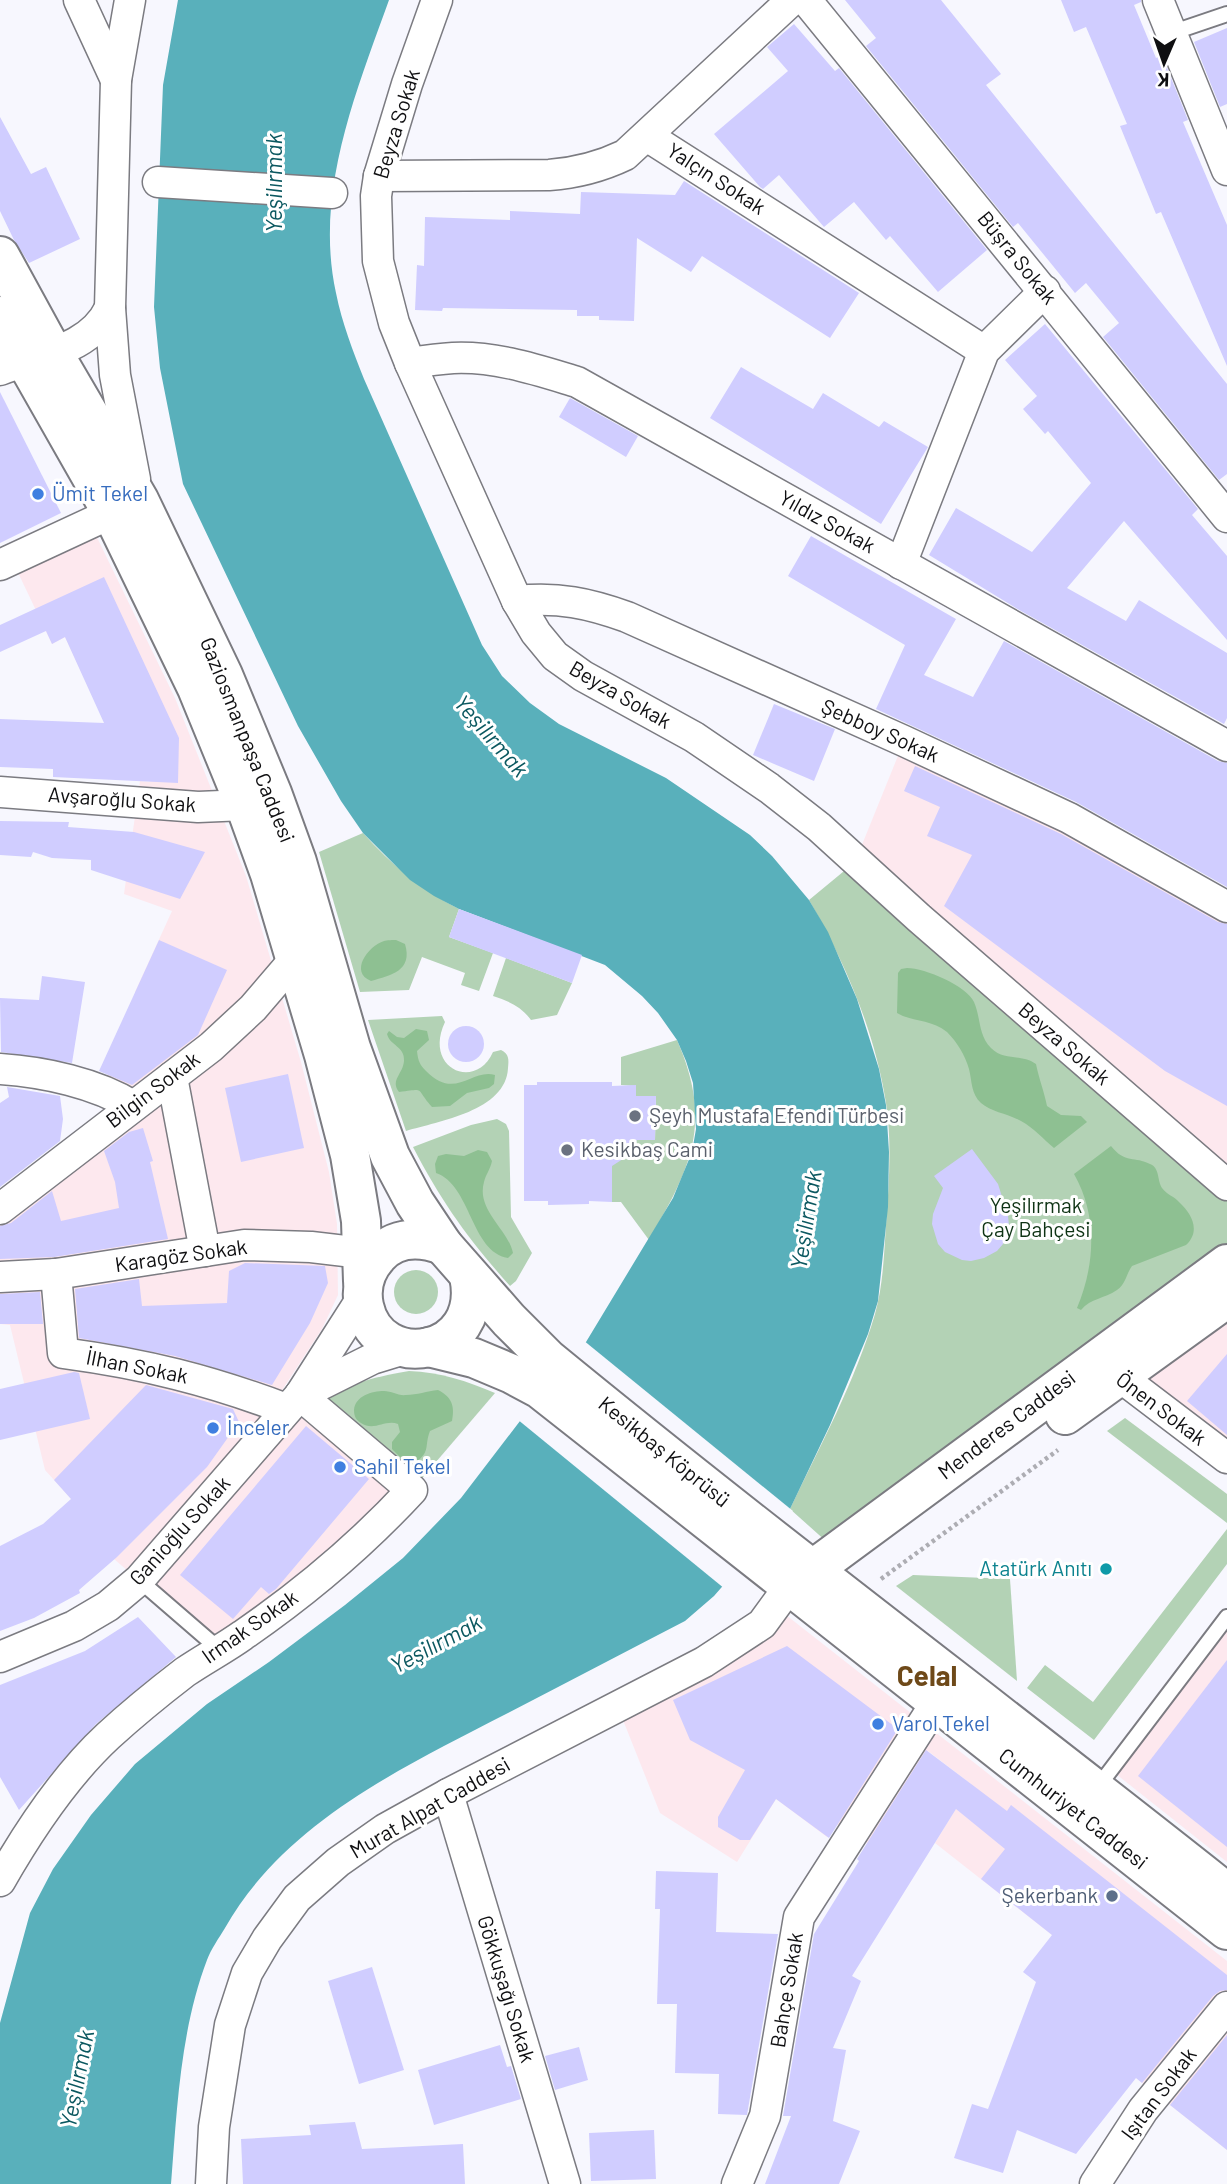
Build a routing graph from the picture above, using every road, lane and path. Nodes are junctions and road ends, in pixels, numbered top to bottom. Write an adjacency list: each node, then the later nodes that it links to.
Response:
1 (79, 0): 9 (street)
2 (130, 0): 9 (street)
3 (437, 0): 12 (street, Beyza Sokak)
4 (792, 0): 10 (street)
5 (806, 0): 16 (street, Büşra Sokak)
6 (1158, 0): 8 (street)
7 (1227, 14): 8 (lane)
8 (1171, 33): 11 (street)
9 (116, 80): 17 (street)
10 (648, 136): 12 (street, Yalçın Sokak); 19 (street, Yalçın Sokak)
11 (1227, 170)
12 (379, 176): 21 (street, Beyza Sokak)
13 (158, 182): 14 (street)
14 (332, 193)
15 (0, 256): 20 (main road, Gaziosmanpaşa Caddesi)
16 (1045, 291): 19 (street); 23 (street, Büşra Sokak)
17 (110, 308): 20 (street); 22 (street)
18 (0, 316): 20 (main road, Gaziosmanpaşa Caddesi)
19 (984, 351): 24 (street)
20 (26, 361): 22 (main road, Gaziosmanpaşa Caddesi)
21 (410, 363): 24 (street, Yıldız Sokak); 26 (street, Beyza Sokak)
22 (126, 507): 25 (street); 29 (main road, Gaziosmanpaşa Caddesi); 37 (main road, Gaziosmanpaşa Caddesi)
23 (1227, 517)
24 (901, 564): 27 (street, Yıldız Sokak)
25 (0, 565)
26 (517, 601): 30 (street, Şebboy Sokak); 35 (street, Beyza Sokak)
27 (1227, 746)
28 (0, 792): 29 (street, Avşaroğlu Sokak)
29 (245, 805): 31 (main road, Gaziosmanpaşa Caddesi)
30 (1227, 907)
31 (295, 959): 33 (street, Bilgin Sokak); 43 (main road, Gaziosmanpaşa Caddesi)
32 (0, 1069): 34 (street)
33 (172, 1077): 34 (street, Bilgin Sokak); 38 (street)
34 (133, 1106): 36 (street, Bilgin Sokak)
35 (1227, 1185)
36 (0, 1209)
37 (443, 1245): 41 (main road); 43 (main road)
38 (205, 1251): 40 (street, Karagöz Sokak); 43 (street, Karagöz Sokak)
39 (1227, 1264): 46 (main road, Menderes Caddesi)
40 (56, 1274): 42 (street, Karagöz Sokak); 48 (street, İlhan Sokak)
41 (470, 1276): 45 (main road); 47 (main road)
42 (0, 1277)
43 (363, 1278): 45 (main road); 48 (street, Ganioğlu Sokak)
44 (1227, 1298): 46 (main road, Menderes Caddesi)
45 (418, 1348): 47 (main road); 48 (street, Ganioğlu Sokak)
46 (1107, 1368): 50 (street, Önen Sokak); 54 (main road, Menderes Caddesi)
47 (549, 1378): 51 (main road, Kesikbaş Köprüsü)
48 (293, 1402): 52 (street, Ganioğlu Sokak); 56 (street, Irmak Sokak)
49 (1060, 1448): 53 (path)
50 (1227, 1458)
51 (763, 1548): 54 (main road, Cumhuriyet Caddesi)
52 (139, 1580): 56 (lane); 57 (street, Ganioğlu Sokak)
53 (872, 1585)
54 (810, 1586): 58 (main road, Cumhuriyet Caddesi); 59 (main road, Cumhuriyet Caddesi); 60 (street, Murat Alpat Caddesi)
55 (1227, 1617): 59 (lane)
56 (220, 1650): 61 (street, Irmak Sokak)
57 (0, 1657)
58 (936, 1703): 63 (main road, Cumhuriyet Caddesi); 67 (street, Bahçe Sokak)
59 (1096, 1790): 62 (main road, Cumhuriyet Caddesi)
60 (448, 1794): 65 (street, Murat Alpat Caddesi); 66 (street, Gökkuşağı Sokak)
61 (0, 1881)
62 (1227, 1893)
63 (1227, 1930)
64 (1227, 2007): 68 (street, Işıtan Sokak)
65 (212, 2184)
66 (565, 2184)
67 (737, 2184)
68 (1095, 2184)

